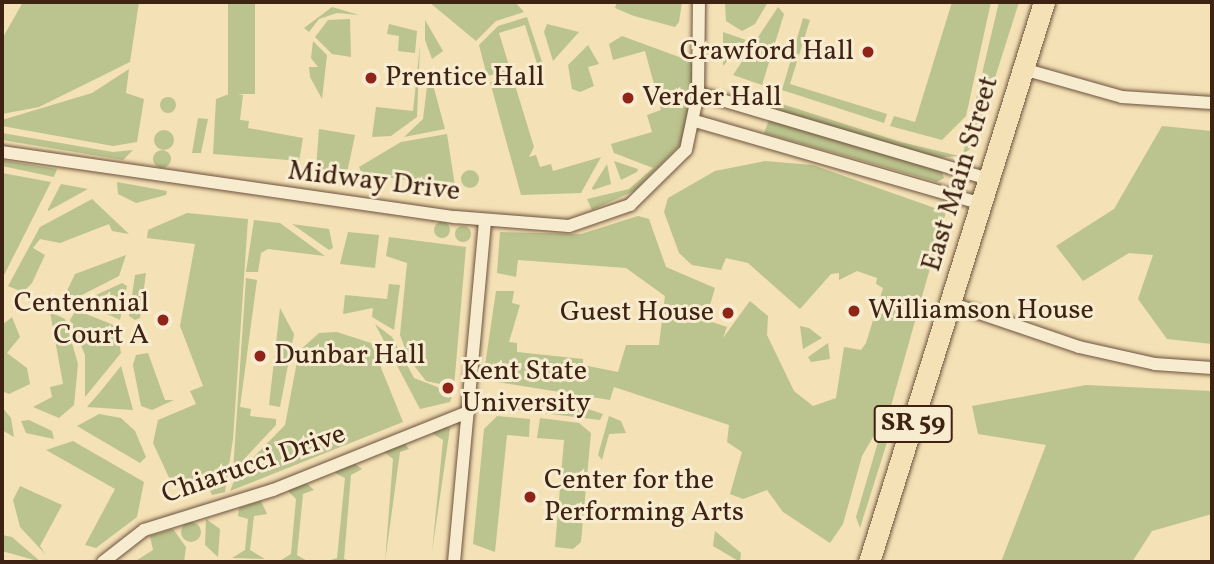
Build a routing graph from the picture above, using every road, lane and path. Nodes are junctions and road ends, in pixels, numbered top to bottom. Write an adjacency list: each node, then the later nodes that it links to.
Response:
1 (699, 2): 4 (street, Midway Drive)
2 (1044, 2): 3 (main road, East Main Street / SR 59)
3 (1023, 69): 5 (street); 8 (main road, East Main Street / SR 59)
4 (698, 93): 6 (street, Midway Drive); 8 (street)
5 (1212, 103)
6 (695, 121): 9 (street); 10 (street, Midway Drive)
7 (2, 152): 10 (street, Midway Drive)
8 (989, 178): 9 (main road, East Main Street / SR 59)
9 (982, 204): 11 (main road, East Main Street / SR 59)
10 (485, 220): 13 (street)
11 (950, 303): 12 (street); 16 (main road, East Main Street / SR 59)
12 (1212, 368)
13 (468, 412): 14 (street, Chiarucci Drive); 15 (street)
14 (103, 562)
15 (454, 562)
16 (869, 562)

